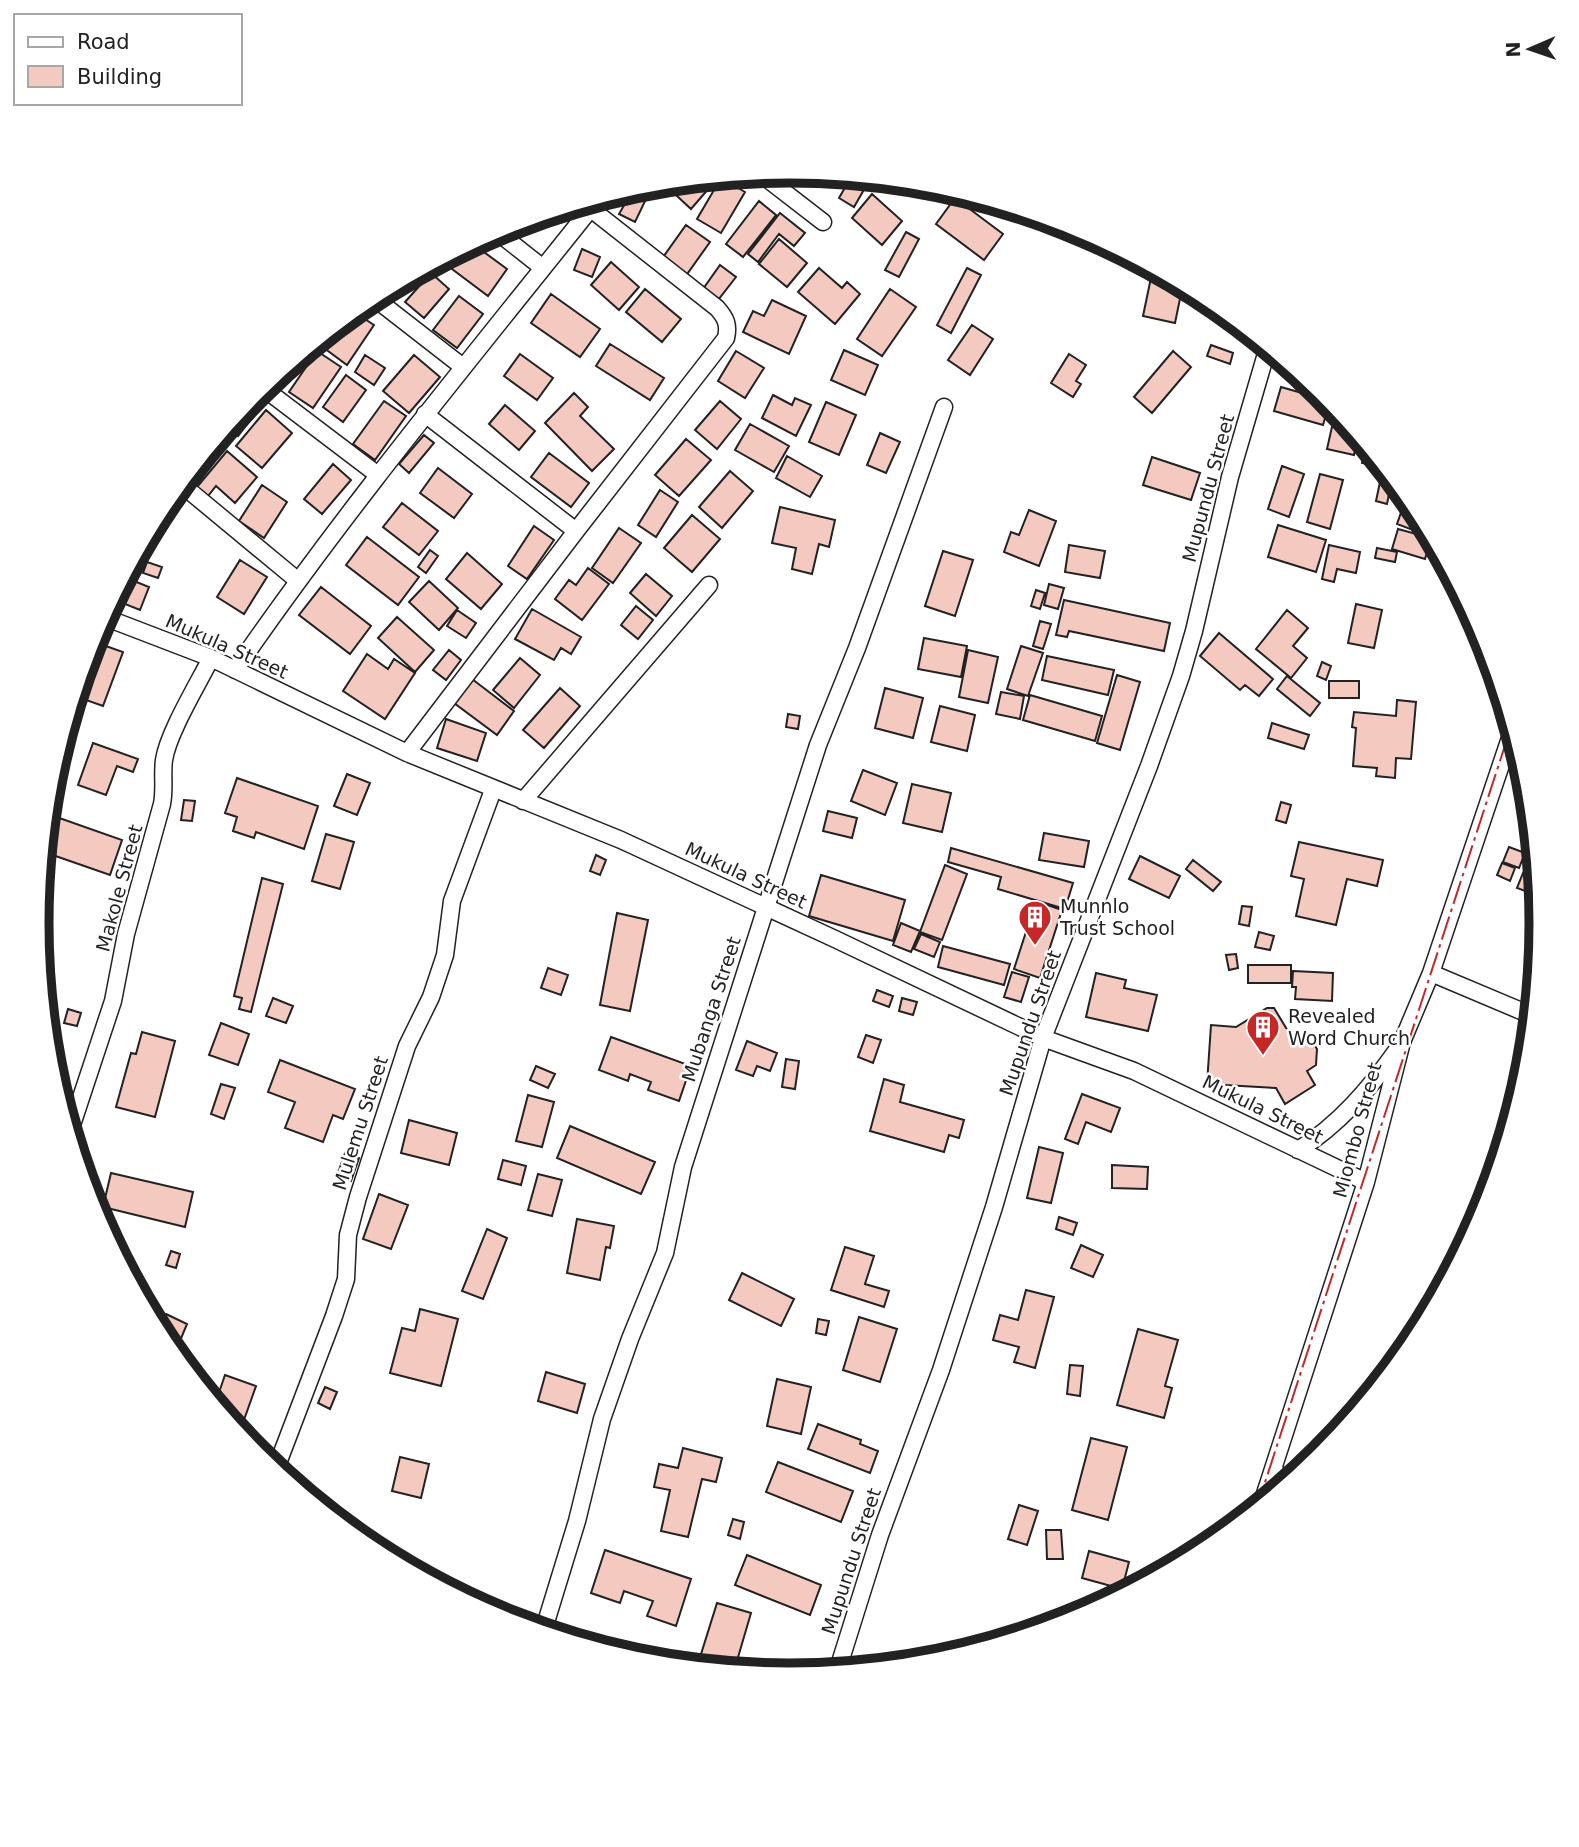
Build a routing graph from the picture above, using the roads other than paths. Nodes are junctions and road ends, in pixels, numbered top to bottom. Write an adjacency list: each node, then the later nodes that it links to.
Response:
1 (773, 184): 4 (street)
2 (599, 208): 15 (street)
3 (590, 210): 6 (street)
4 (823, 222)
5 (506, 239): 6 (street)
6 (543, 268): 9 (street)
7 (384, 304): 9 (street)
8 (1265, 357): 28 (street, Mupundu Street)
9 (463, 367): 12 (street)
10 (272, 394): 13 (street)
11 (944, 407): 25 (street, Mubanga Street)
12 (425, 414): 13 (street); 15 (street)
13 (378, 475): 16 (street)
14 (189, 491): 16 (street)
15 (576, 531): 22 (street)
16 (297, 580): 20 (street)
17 (709, 585): 24 (street)
18 (114, 621): 19 (street, Mukula Street)
19 (211, 658): 20 (street, Mukula Street); 30 (street, Makole Street)
20 (235, 670): 22 (street, Mukula Street)
21 (1508, 744): 26 (street, Miombo Street)
22 (407, 753): 23 (street, Mukula Street)
23 (493, 790): 24 (street, Mukula Street); 33 (street, Mulemu Street)
24 (523, 801): 25 (street, Mukula Street)
25 (765, 908): 28 (street, Mukula Street); 37 (street, Mubanga Street)
26 (1431, 973): 27 (street); 29 (street, Miombo Street)
27 (1525, 1012)
28 (1043, 1038): 31 (street, Mukula Street); 38 (street, Mupundu Street)
29 (1402, 1042): 31 (street); 32 (street, Miombo Street)
30 (75, 1117)
31 (1298, 1150): 32 (street, Mukula Street)
32 (1366, 1182): 34 (street, Miombo Street)
33 (279, 1460)
34 (1272, 1472): 35 (street); 36 (street, Miombo Street)
35 (1282, 1476)
36 (1266, 1490)
37 (546, 1623)
38 (840, 1662)

